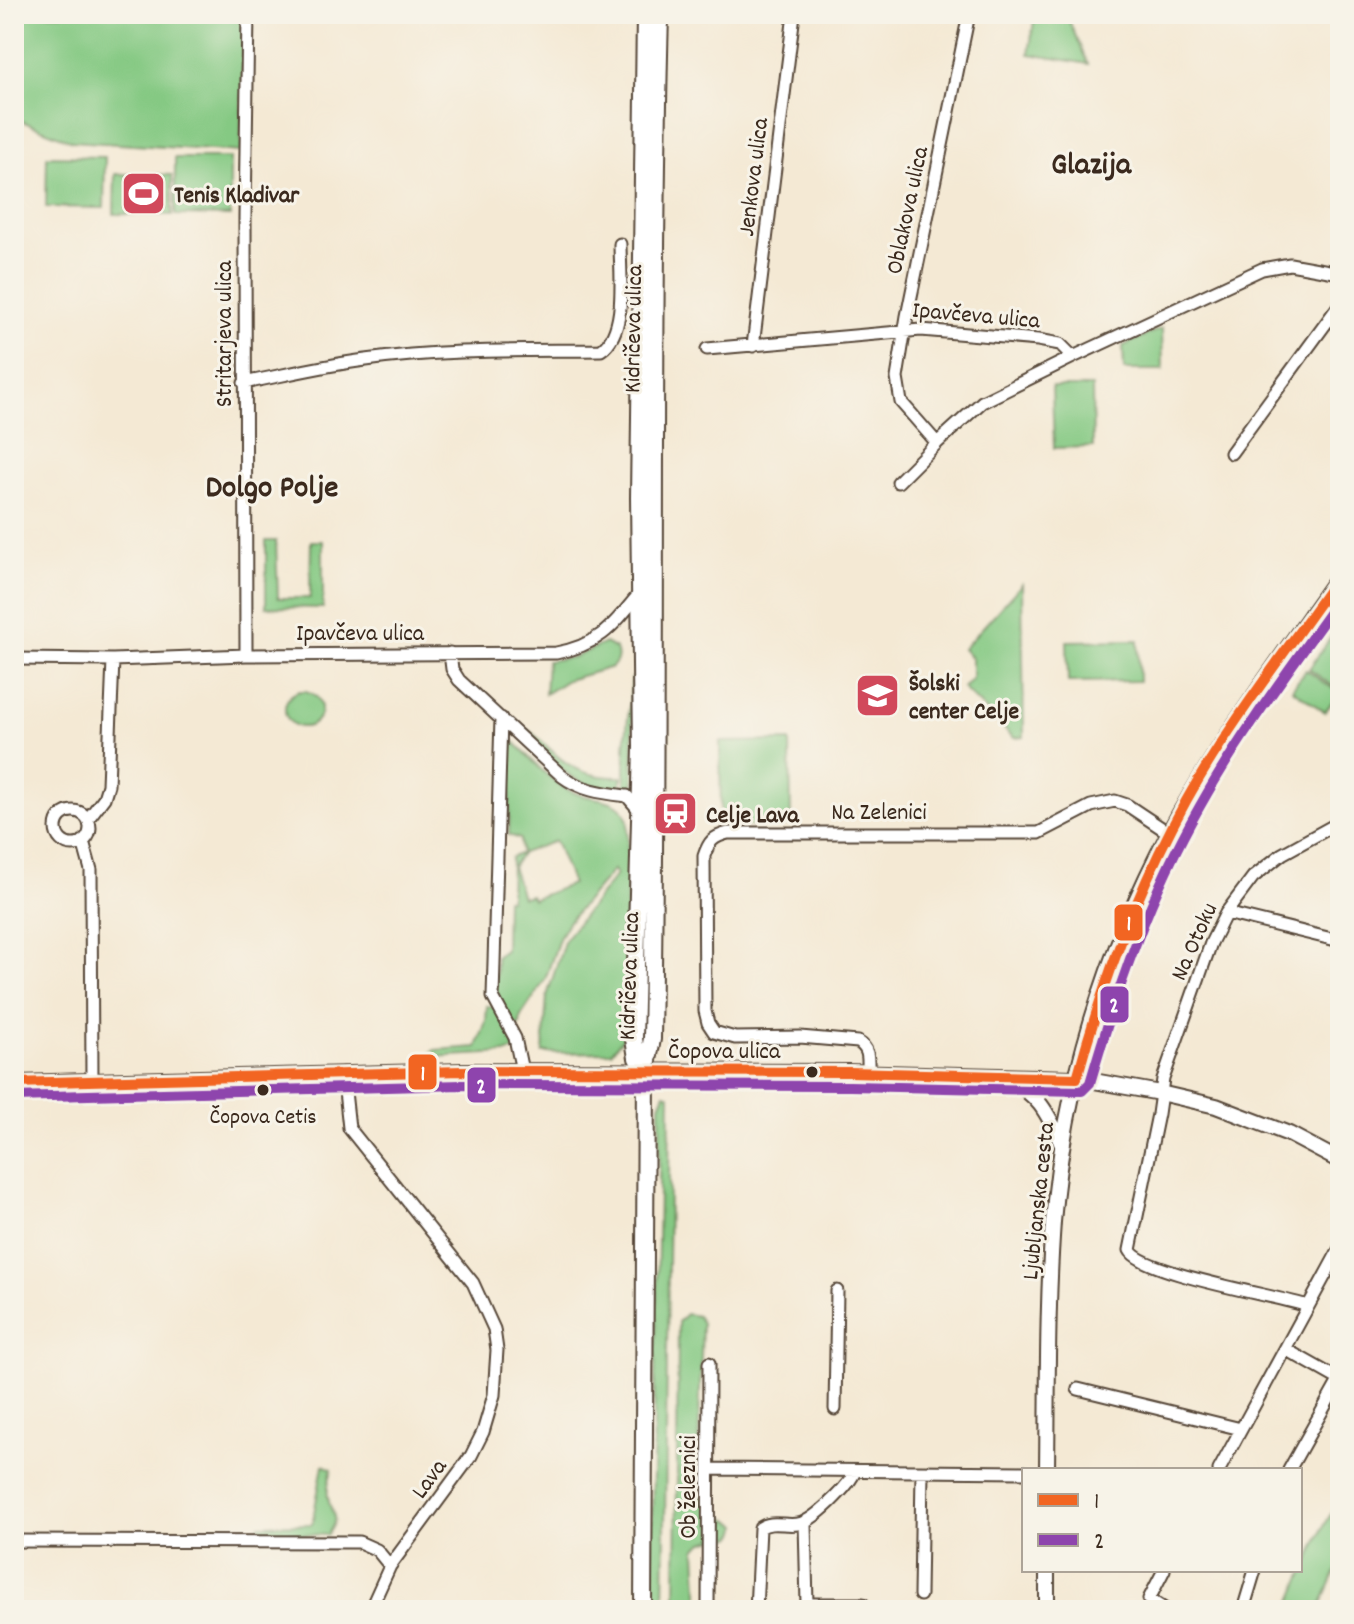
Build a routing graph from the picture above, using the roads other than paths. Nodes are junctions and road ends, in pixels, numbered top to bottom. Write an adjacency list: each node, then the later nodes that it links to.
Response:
1 (248, 14): 13 (street, Stritarjeva ulica)
2 (645, 14): 18 (main road, Kidričeva ulica)
3 (660, 14): 32 (main road, Kidričeva ulica)
4 (794, 14): 10 (street, Jenkova ulica)
5 (969, 14): 9 (street, Oblakova ulica)
6 (620, 244): 13 (street)
7 (1340, 273): 12 (street)
8 (1340, 304): 15 (street)
9 (905, 329): 10 (street, Ipavčeva ulica); 12 (street, Ipavčeva ulica); 14 (street, Oblakova ulica)
10 (753, 346): 11 (street, Ipavčeva ulica)
11 (707, 349)
12 (1073, 357): 14 (street, Ipavčeva ulica)
13 (244, 383): 20 (street, Stritarjeva ulica)
14 (937, 443): 16 (street)
15 (1231, 453)
16 (898, 482)
17 (1340, 574): 27 (street, Ljubljanska cesta)
18 (639, 594): 19 (street); 24 (main road, Kidričeva ulica)
19 (450, 653): 20 (street, Ipavčeva ulica); 23 (street, Ipavčeva ulica)
20 (246, 655): 22 (street, Ipavčeva ulica)
21 (14, 659): 22 (street, Ipavčeva ulica)
22 (113, 660): 25 (street)
23 (505, 722): 24 (street, Ipavčeva ulica); 31 (street)
24 (639, 810): 32 (main road, Kidričeva ulica)
25 (88, 819): 28 (street); 28 (street)
26 (1340, 822): 29 (street, Na Otoku)
27 (1169, 833): 34 (street, Na Zelenici); 36 (street, Ljubljanska cesta)
28 (83, 841): 37 (street)
29 (1226, 913): 30 (street); 39 (street, Na Otoku)
30 (1340, 941)
31 (522, 1071): 32 (street, Čopova ulica); 33 (street, Čopova ulica)
32 (646, 1071): 34 (street, Čopova ulica); 67 (main road)
33 (343, 1073): 37 (street, Čopova ulica); 60 (street, Lava)
34 (868, 1073): 35 (street, Čopova ulica)
35 (993, 1075): 36 (street, Čopova ulica); 40 (street)
36 (1077, 1078): 39 (street, Čopova ulica); 40 (street, Ljubljanska cesta)
37 (92, 1081): 38 (street, Čopova ulica)
38 (14, 1083)
39 (1161, 1086): 41 (street, Čopova ulica); 44 (street, Na Otoku)
40 (1063, 1147): 51 (street, Ljubljanska cesta)
41 (1340, 1161)
42 (1340, 1248): 44 (street)
43 (837, 1291): 49 (street)
44 (1308, 1306): 45 (street)
45 (1285, 1349): 47 (street); 50 (street)
46 (709, 1363): 54 (street, Ob železnici)
47 (1340, 1380): 53 (street)
48 (1078, 1389): 50 (street)
49 (835, 1409)
50 (1241, 1429): 52 (street)
51 (1047, 1468)
52 (1220, 1468)
53 (1290, 1468)
54 (709, 1469): 55 (street); 68 (street, Ob železnici)
55 (855, 1471): 56 (street); 58 (street)
56 (922, 1472): 57 (street); 64 (street)
57 (1022, 1472)
58 (805, 1523): 65 (street); 69 (street)
59 (14, 1541): 60 (street)
60 (390, 1566): 66 (street, Lava)
61 (1047, 1572): 70 (street)
62 (1163, 1572): 71 (street)
63 (1254, 1572): 72 (street)
64 (920, 1595)
65 (863, 1604)
66 (370, 1610)
67 (643, 1610)
68 (708, 1610)
69 (756, 1610)
70 (1047, 1610)
71 (1166, 1610)
72 (1243, 1610)

